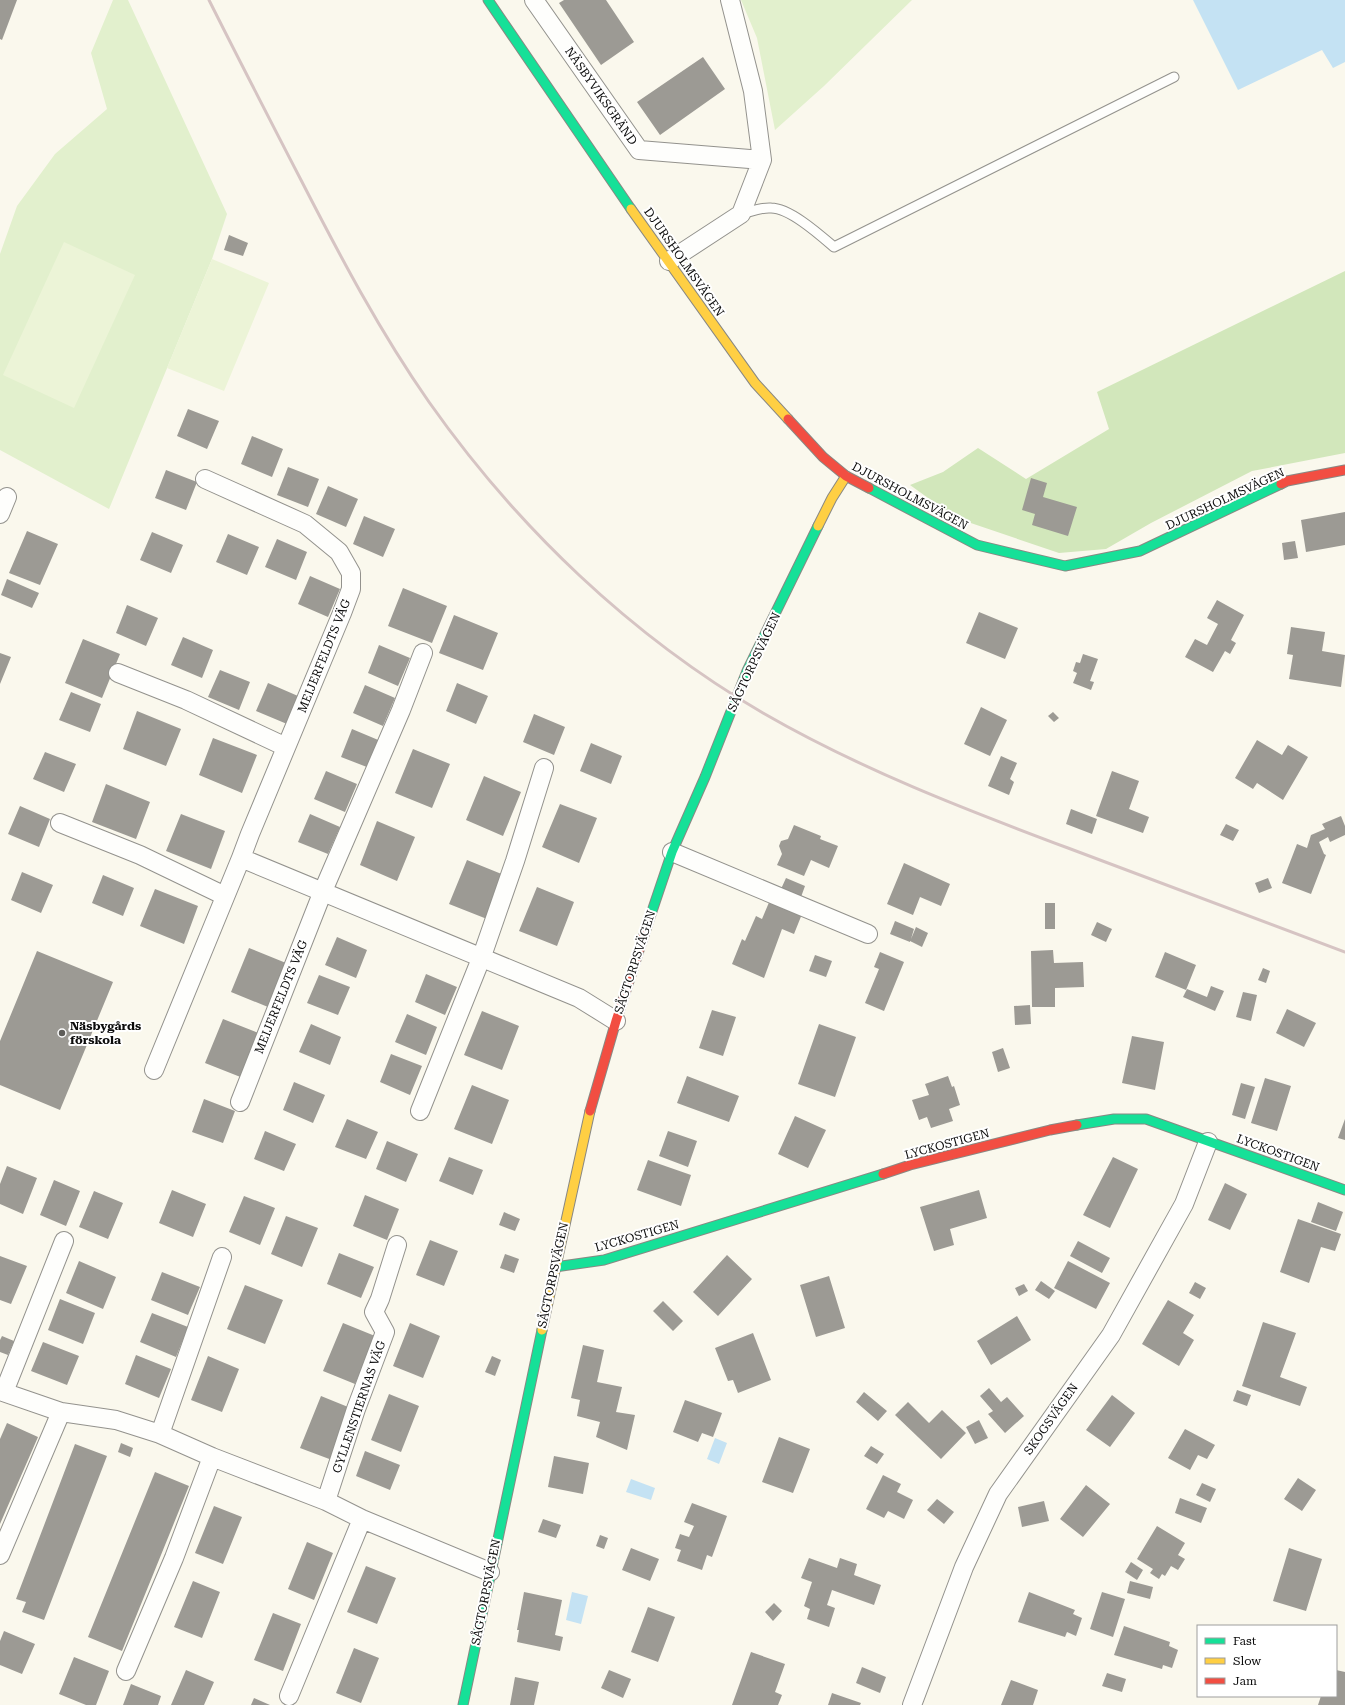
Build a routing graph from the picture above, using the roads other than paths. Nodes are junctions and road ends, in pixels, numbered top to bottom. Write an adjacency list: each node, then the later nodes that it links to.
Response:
1 (488, 0): 7 (street, DJURSHOLMSVÄGEN)
2 (534, 0): 5 (street, NÄSBYVIKSGRÄND)
3 (730, 0): 5 (street)
4 (1174, 77): 6 (lane)
5 (762, 160): 6 (street)
6 (741, 214): 7 (street)
7 (669, 262): 9 (street, DJURSHOLMSVÄGEN)
8 (1345, 470): 9 (street, DJURSHOLMSVÄGEN)
9 (846, 476): 18 (street, SÅGTORPSVÄGEN)
10 (205, 479): 15 (street, MEIJERFELDTS VÄG)
11 (7, 497): 12 (street)
12 (0, 514)
13 (423, 653): 20 (street, MEIJERFELDTS VÄG)
14 (118, 673): 15 (street)
15 (286, 747): 19 (street, MEIJERFELDTS VÄG)
16 (544, 768): 23 (street)
17 (60, 823): 21 (street)
18 (672, 852): 22 (street); 24 (street, SÅGTORPSVÄGEN)
19 (241, 858): 20 (street); 21 (street, MEIJERFELDTS VÄG)
20 (322, 891): 23 (street); 26 (street, MEIJERFELDTS VÄG)
21 (225, 896): 25 (street, MEIJERFELDTS VÄG)
22 (868, 934)
23 (482, 956): 24 (street); 27 (street)
24 (616, 1021): 33 (street, SÅGTORPSVÄGEN)
25 (154, 1070)
26 (240, 1102)
27 (420, 1111)
28 (1208, 1142): 29 (street, LYCKOSTIGEN); 33 (street, LYCKOSTIGEN); 45 (street, SKOGSVÄGEN)
29 (1345, 1190)
30 (64, 1241): 34 (street)
31 (397, 1245): 38 (street, GYLLENSTIERNAS VÄG)
32 (222, 1257): 36 (street)
33 (555, 1267): 41 (street, SÅGTORPSVÄGEN)
34 (2, 1391): 35 (street)
35 (61, 1412): 36 (street); 40 (street)
36 (160, 1434): 37 (street)
37 (212, 1457): 38 (street); 42 (street)
38 (326, 1502): 39 (street)
39 (362, 1519): 41 (street); 43 (street)
40 (0, 1555)
41 (490, 1572): 44 (street, SÅGTORPSVÄGEN)
42 (126, 1671)
43 (289, 1696)
44 (463, 1705)
45 (912, 1705)

